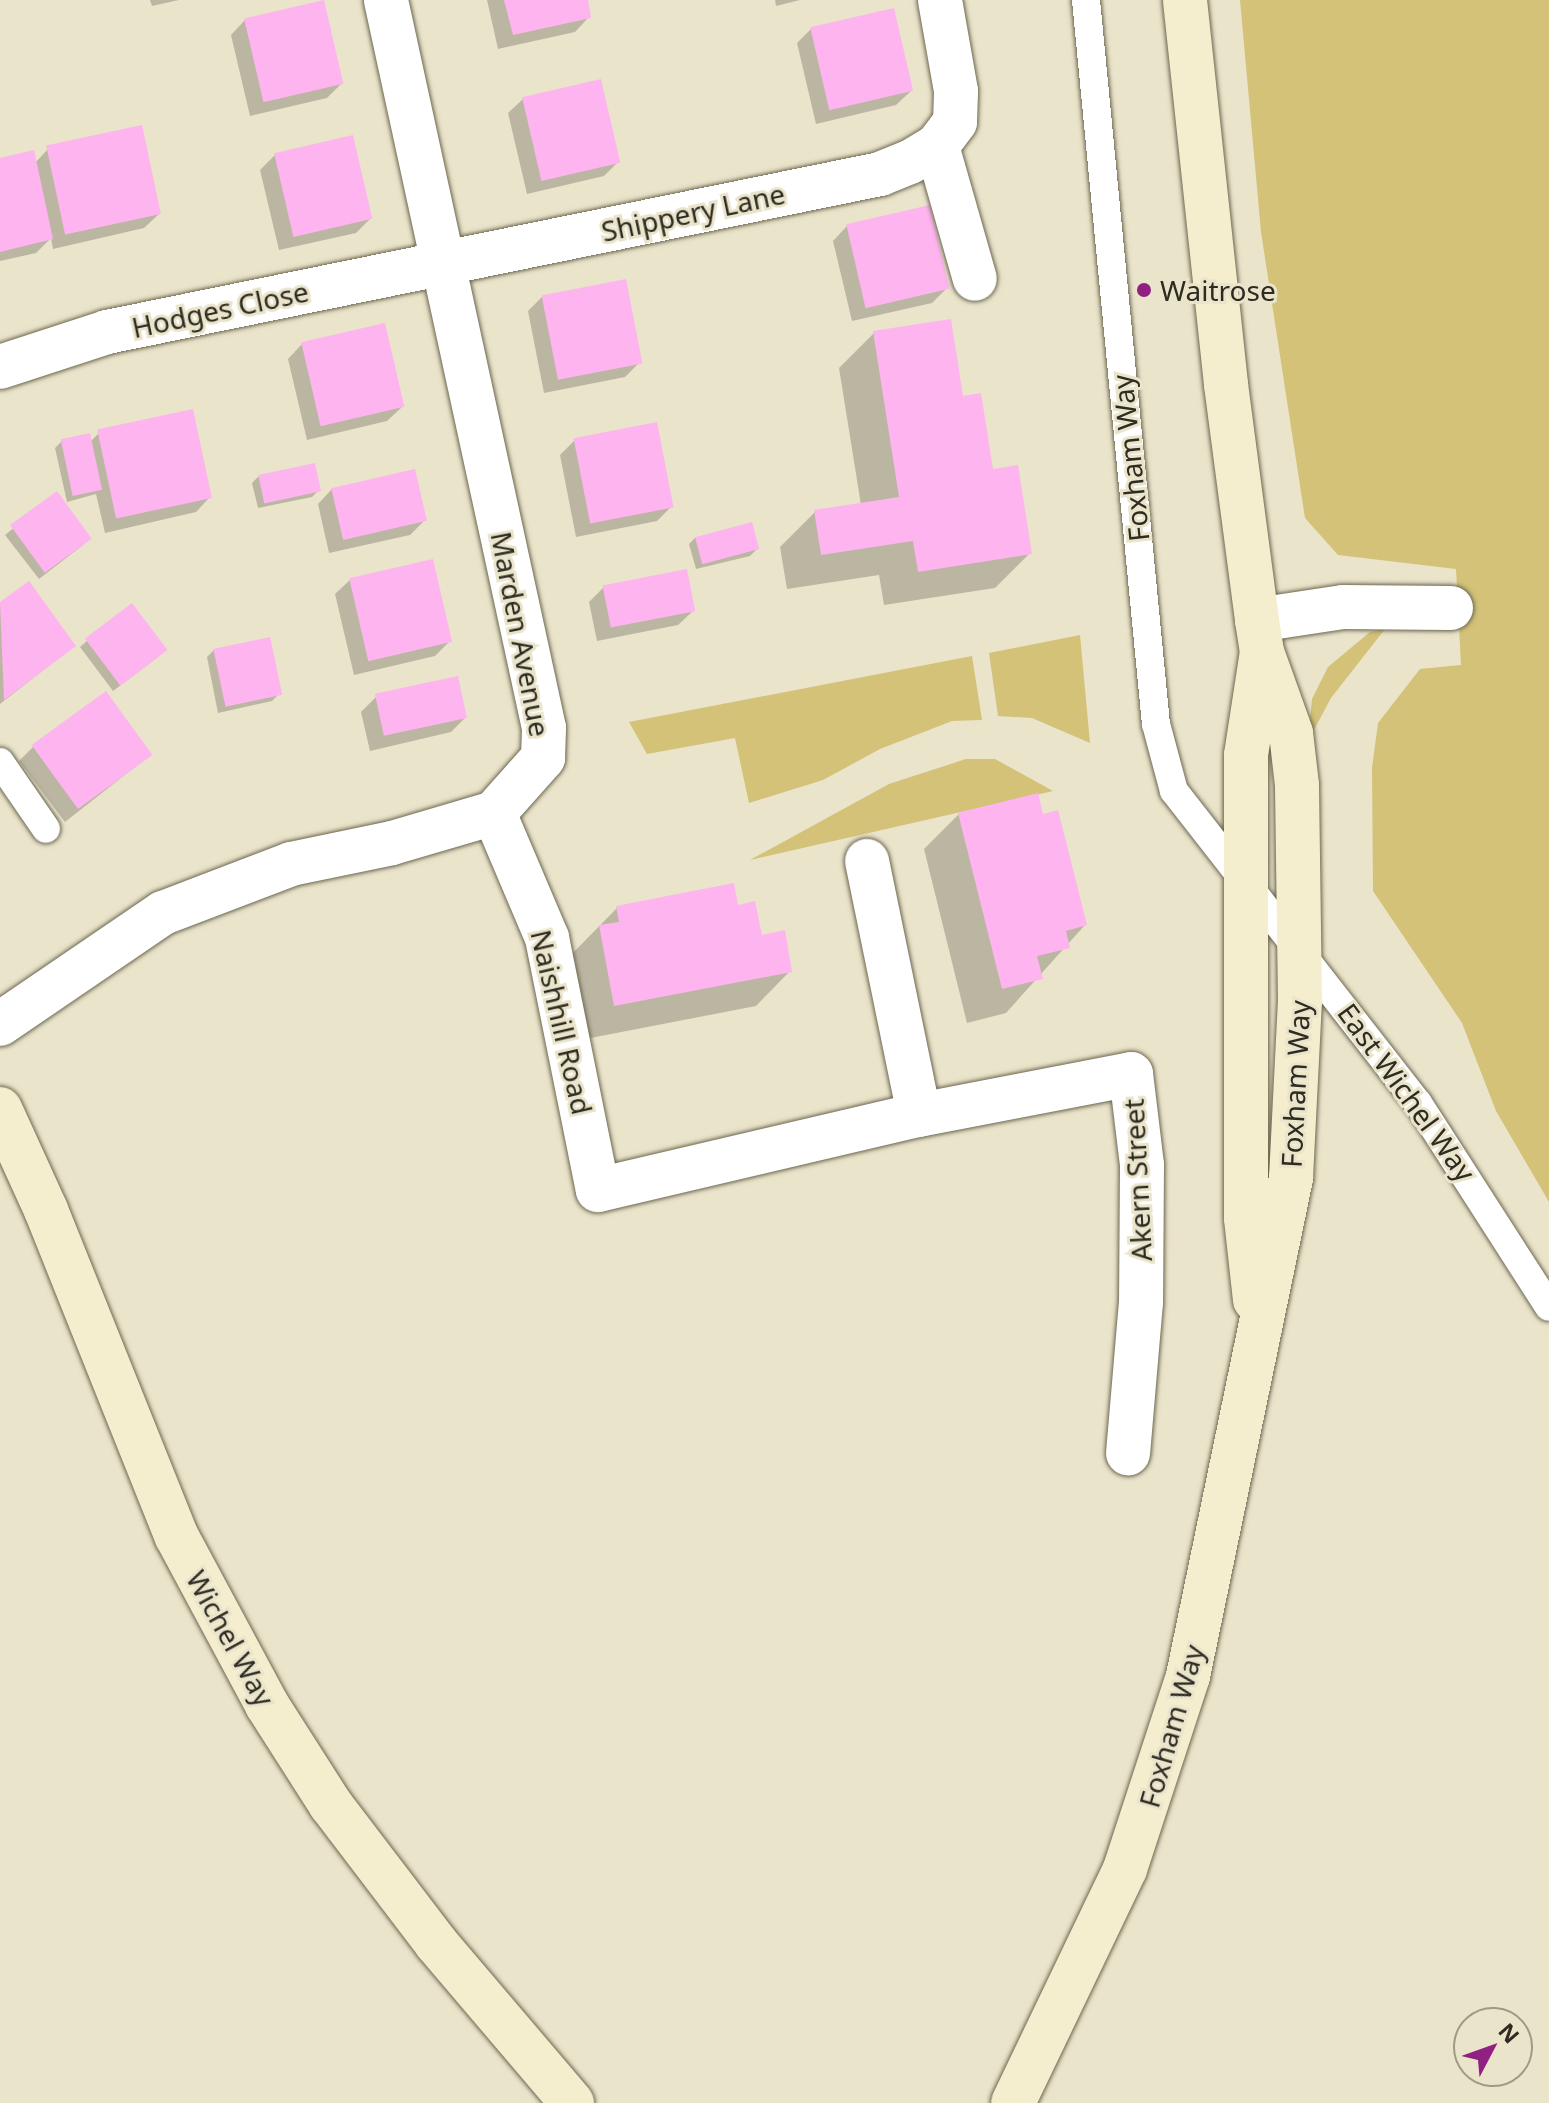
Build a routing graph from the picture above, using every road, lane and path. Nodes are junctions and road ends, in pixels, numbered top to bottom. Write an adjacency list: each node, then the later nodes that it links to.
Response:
1 (386, 0): 6 (street, Marden Avenue)
2 (940, 0): 5 (street)
3 (1086, 0): 15 (lane, Foxham Way)
4 (1185, 0): 10 (main road, Foxham Way)
5 (937, 146): 6 (street, Shippery Lane); 7 (street)
6 (444, 263): 8 (street, Hodges Close); 12 (street, Marden Avenue)
7 (975, 279)
8 (0, 367)
9 (1451, 608): 10 (street)
10 (1260, 636): 15 (main road, Foxham Way); 16 (main road, Foxham Way)
11 (0, 762): 13 (lane)
12 (494, 813): 17 (street); 20 (street, Naishhill Road)
13 (46, 829)
14 (867, 861): 19 (street)
15 (1249, 889): 16 (lane, East Wichel Way); 22 (main road, Foxham Way)
16 (1300, 949): 21 (lane, East Wichel Way); 22 (main road, Foxham Way)
17 (0, 1024)
18 (0, 1109): 24 (main road, Wichel Way)
19 (919, 1115): 20 (street, Akern Street); 23 (street, Akern Street)
20 (598, 1190)
21 (1549, 1307)
22 (1259, 1325): 25 (main road, Foxham Way)
23 (1128, 1453)
24 (572, 2103)
25 (1013, 2103)

